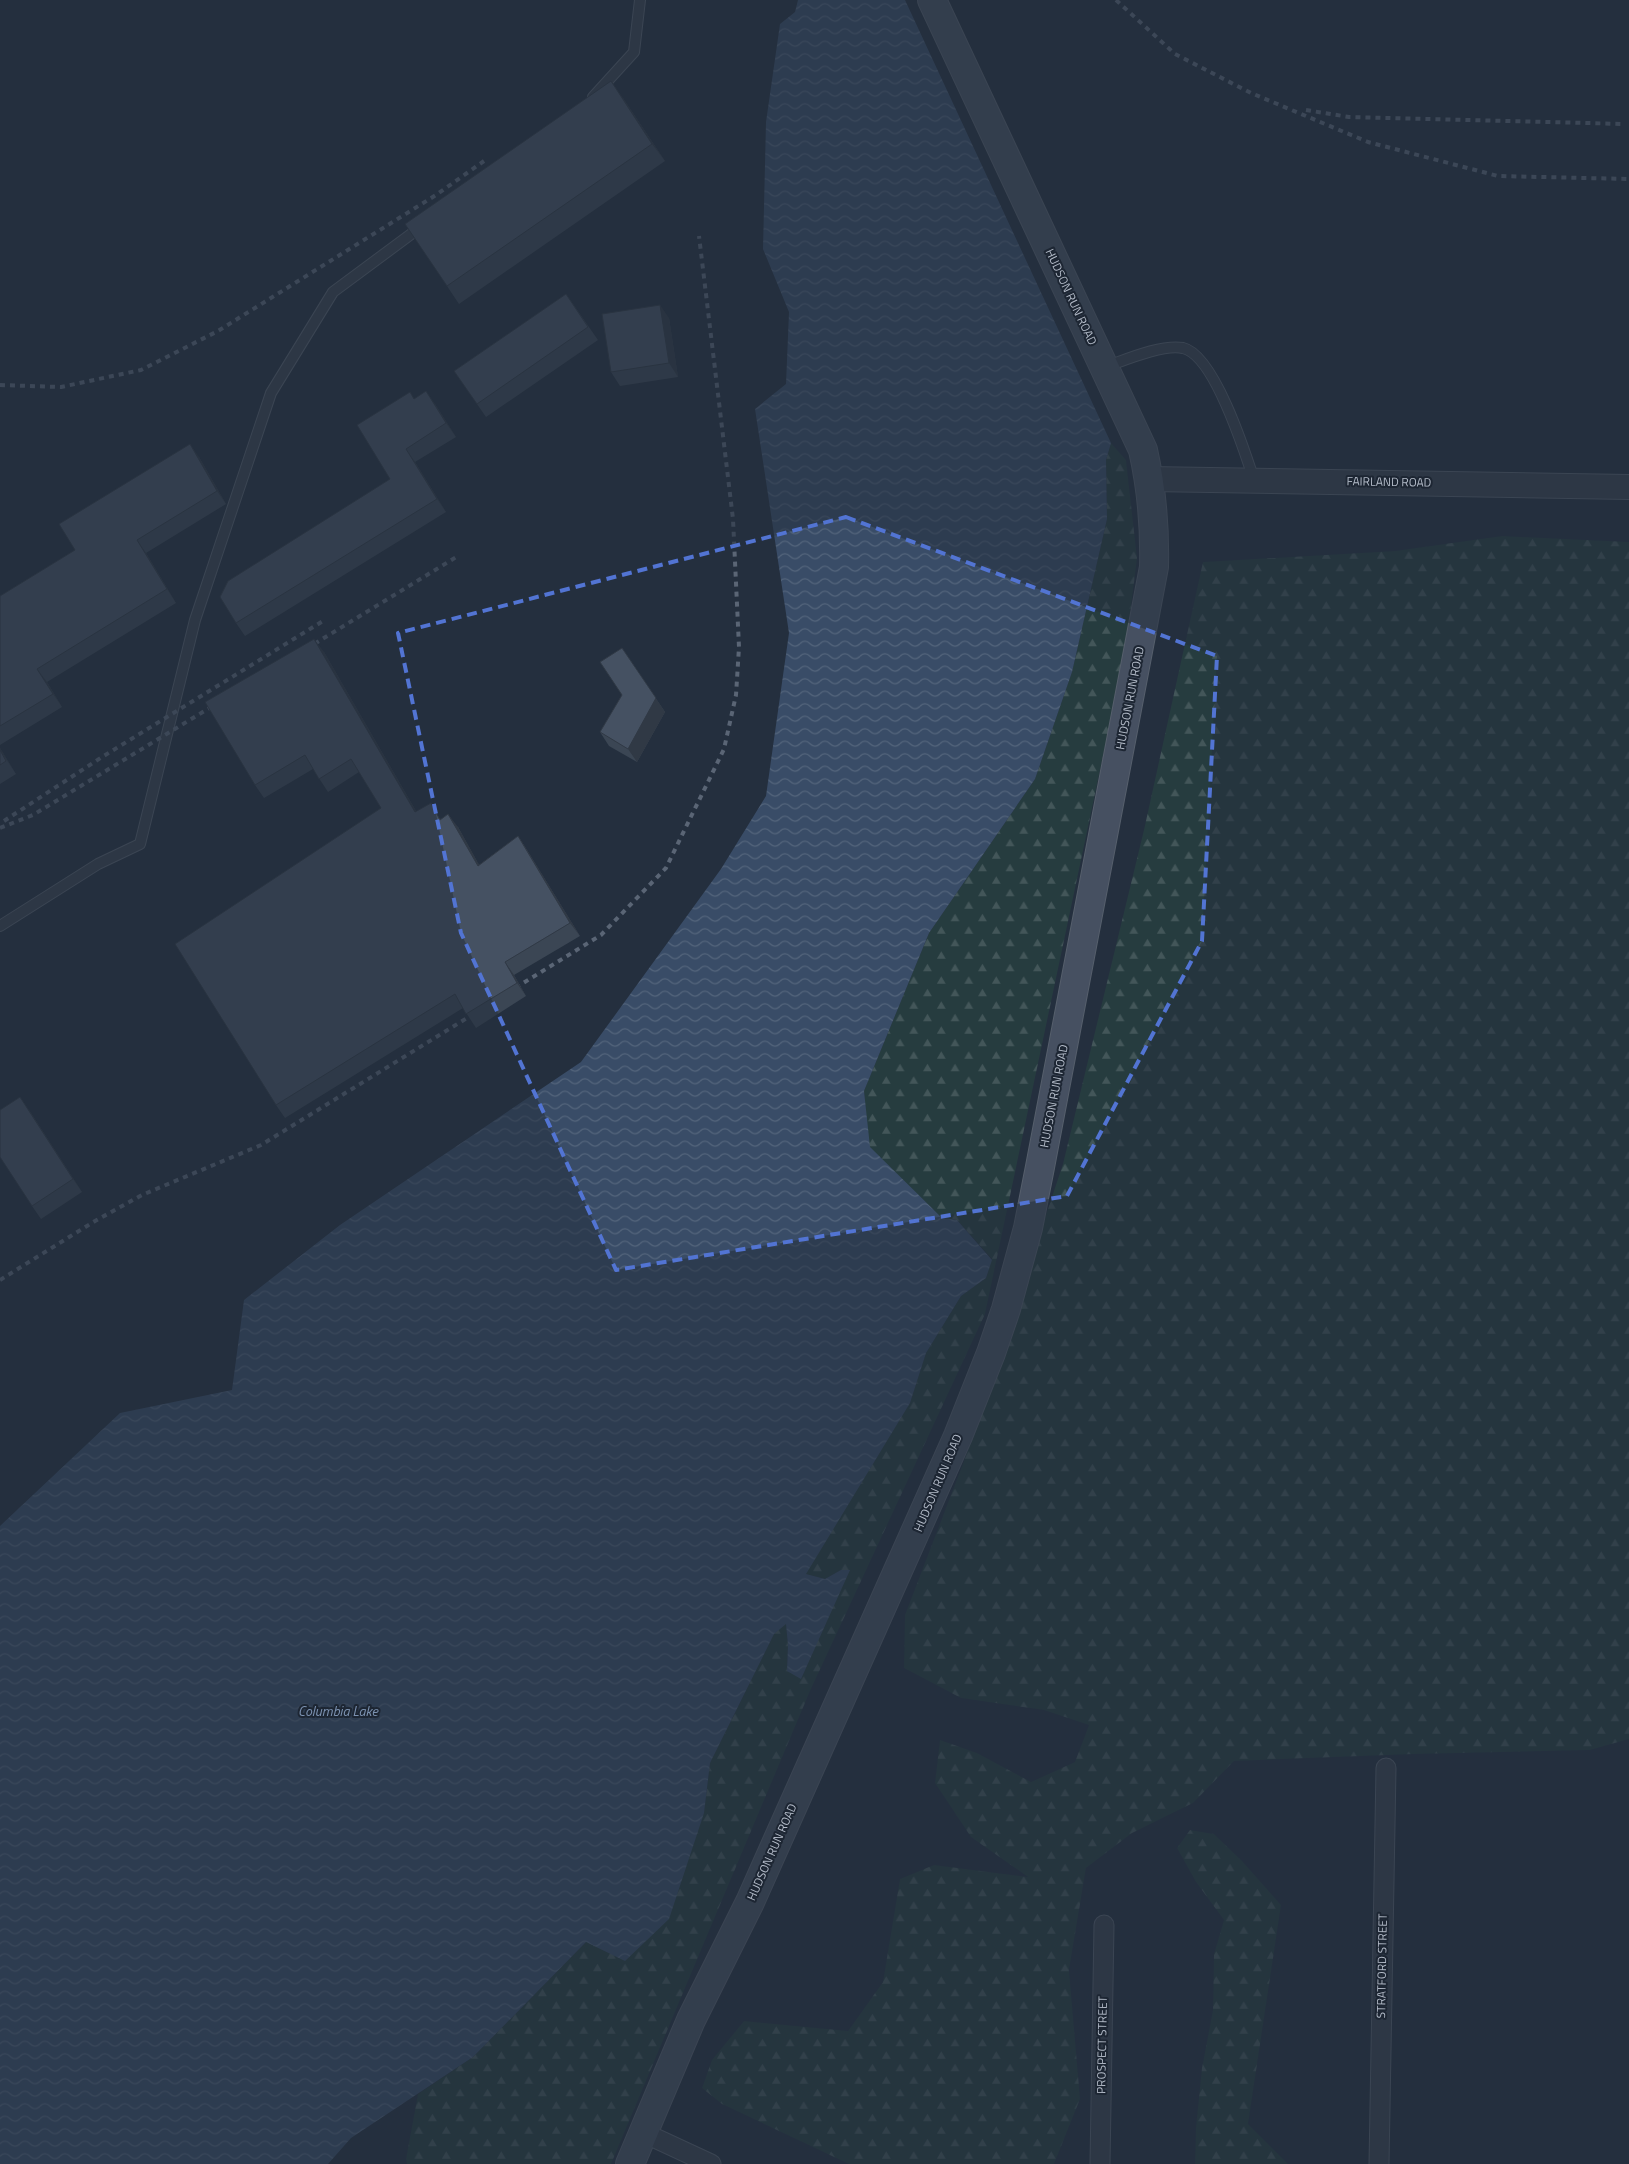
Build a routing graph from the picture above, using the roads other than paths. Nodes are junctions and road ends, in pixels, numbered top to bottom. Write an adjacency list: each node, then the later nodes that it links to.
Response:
1 (640, 0): 3 (lane)
2 (932, 0): 5 (main road, HUDSON RUN ROAD)
3 (588, 101)
4 (429, 220): 9 (lane)
5 (1104, 367): 6 (main road, HUDSON RUN ROAD); 7 (lane)
6 (1149, 479): 7 (street, FAIRLAND ROAD); 12 (main road, HUDSON RUN ROAD)
7 (1254, 480): 8 (street, FAIRLAND ROAD)
8 (1629, 487)
9 (0, 926)
10 (1386, 1768): 16 (street, STRATFORD STREET)
11 (1104, 1925): 15 (street, PROSPECT STREET)
12 (642, 2132): 13 (main road, HUDSON RUN ROAD); 14 (street)
13 (630, 2164)
14 (711, 2164)
15 (1100, 2164)
16 (1379, 2164)

